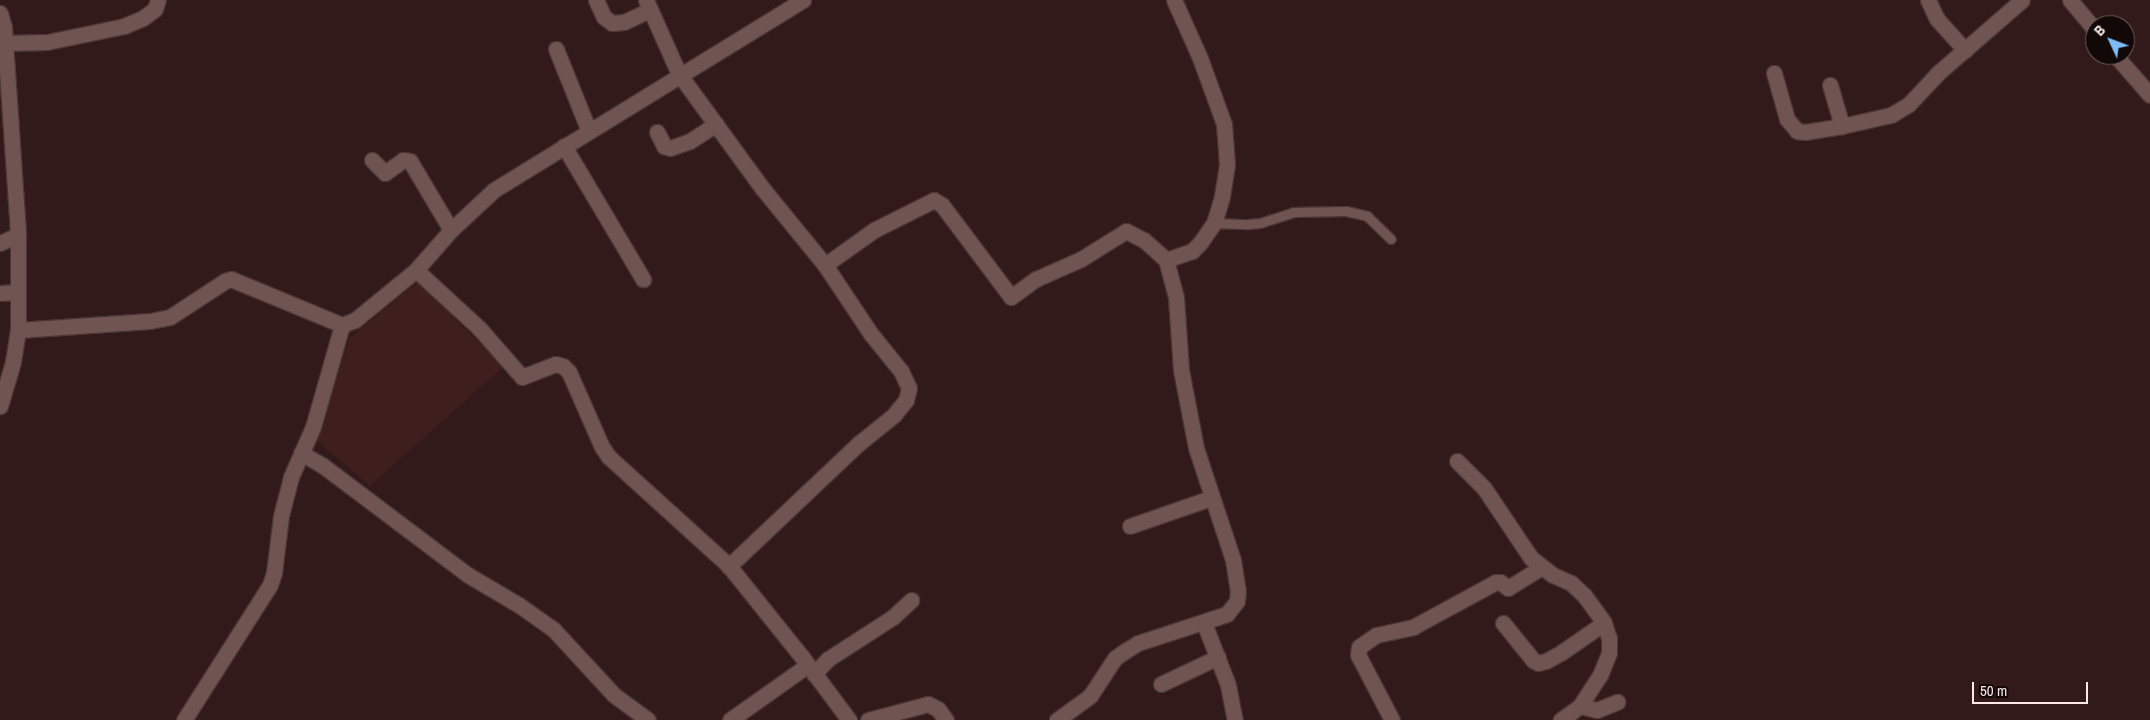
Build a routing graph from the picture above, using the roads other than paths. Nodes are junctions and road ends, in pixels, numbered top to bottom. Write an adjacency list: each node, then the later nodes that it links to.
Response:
1 (158, 0): 11 (street)
2 (596, 0): 8 (street)
3 (803, 0): 16 (street)
4 (1174, 0): 26 (street)
5 (1928, 0): 13 (street)
6 (2022, 0): 13 (street)
7 (2070, 0): 10 (street)
8 (648, 5): 16 (street)
9 (0, 13): 11 (street)
10 (2085, 18)
11 (6, 43): 24 (street)
12 (556, 49): 21 (street)
13 (1965, 50): 20 (street)
14 (2124, 65): 18 (street)
15 (1774, 73): 20 (street)
16 (679, 74): 19 (street); 21 (street)
17 (1830, 85): 20 (street)
18 (2150, 94)
19 (716, 124): 22 (street); 32 (street)
20 (1842, 126)
21 (589, 130): 23 (street)
22 (657, 132)
23 (564, 146): 27 (street); 34 (street)
24 (6, 158): 28 (street)
25 (372, 160): 27 (street)
26 (1214, 223): 29 (lane); 31 (street)
27 (451, 230): 33 (street)
28 (18, 235): 30 (street); 35 (street)
29 (1391, 239)
30 (0, 242)
31 (1166, 260): 32 (street); 42 (street)
32 (825, 265): 44 (street)
33 (416, 270): 37 (street); 44 (street)
34 (642, 279)
35 (17, 292): 36 (street); 38 (street)
36 (0, 293)
37 (342, 325): 38 (street); 40 (street)
38 (18, 330): 39 (street)
39 (0, 406)
40 (301, 453): 55 (street); 56 (street)
41 (1457, 461): 45 (street)
42 (1212, 498): 43 (street); 47 (street)
43 (1130, 526)
44 (729, 566): 51 (street)
45 (1541, 567): 49 (street); 63 (street)
46 (911, 600): 51 (street)
47 (1204, 623): 50 (street); 61 (street)
48 (1503, 623): 49 (street)
49 (1604, 624): 54 (street)
50 (1218, 657): 52 (street); 62 (street)
51 (811, 669): 57 (street); 58 (street)
52 (1161, 684)
53 (1617, 702): 54 (street)
54 (1580, 706): 64 (street)
55 (184, 720)
56 (648, 720)
57 (730, 720)
58 (849, 720)
59 (868, 720): 60 (street)
60 (946, 720)
61 (1060, 720)
62 (1235, 720)
63 (1392, 720)
64 (1561, 720)

